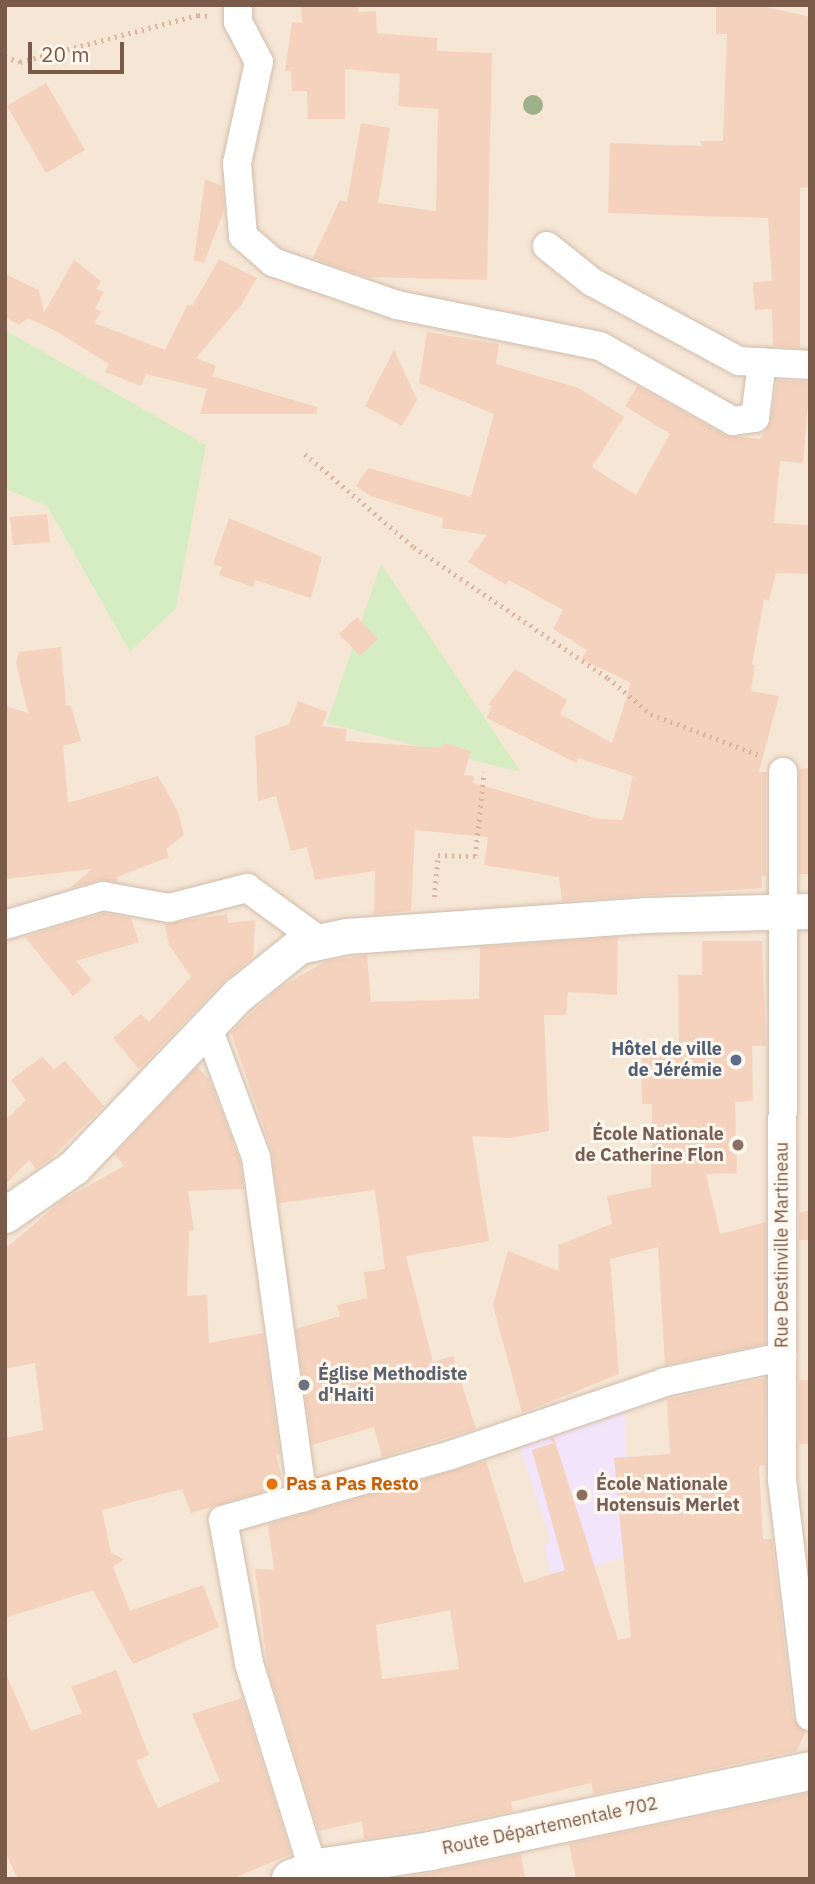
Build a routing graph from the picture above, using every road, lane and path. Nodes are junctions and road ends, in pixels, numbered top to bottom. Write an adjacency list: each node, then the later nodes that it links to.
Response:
1 (238, 14): 2 (path); 4 (street)
2 (5, 57)
3 (547, 246): 4 (street)
4 (762, 362): 5 (street)
5 (810, 365)
6 (305, 454): 8 (path)
7 (484, 772): 11 (path)
8 (783, 772): 9 (street, Rue Destinville Martineau)
9 (797, 911): 11 (street); 15 (street, Rue Destinville Martineau)
10 (5, 925): 12 (street)
11 (432, 931): 12 (street)
12 (320, 942): 13 (street)
13 (208, 1028): 14 (street); 16 (street)
14 (5, 1215)
15 (782, 1357): 16 (street); 17 (street, Rue Destinville Martineau)
16 (303, 1498): 20 (street)
17 (802, 1602): 18 (street, Rue Destinville Martineau)
18 (810, 1716)
19 (810, 1771): 20 (main road, Route Départementale 702)
20 (305, 1873)

